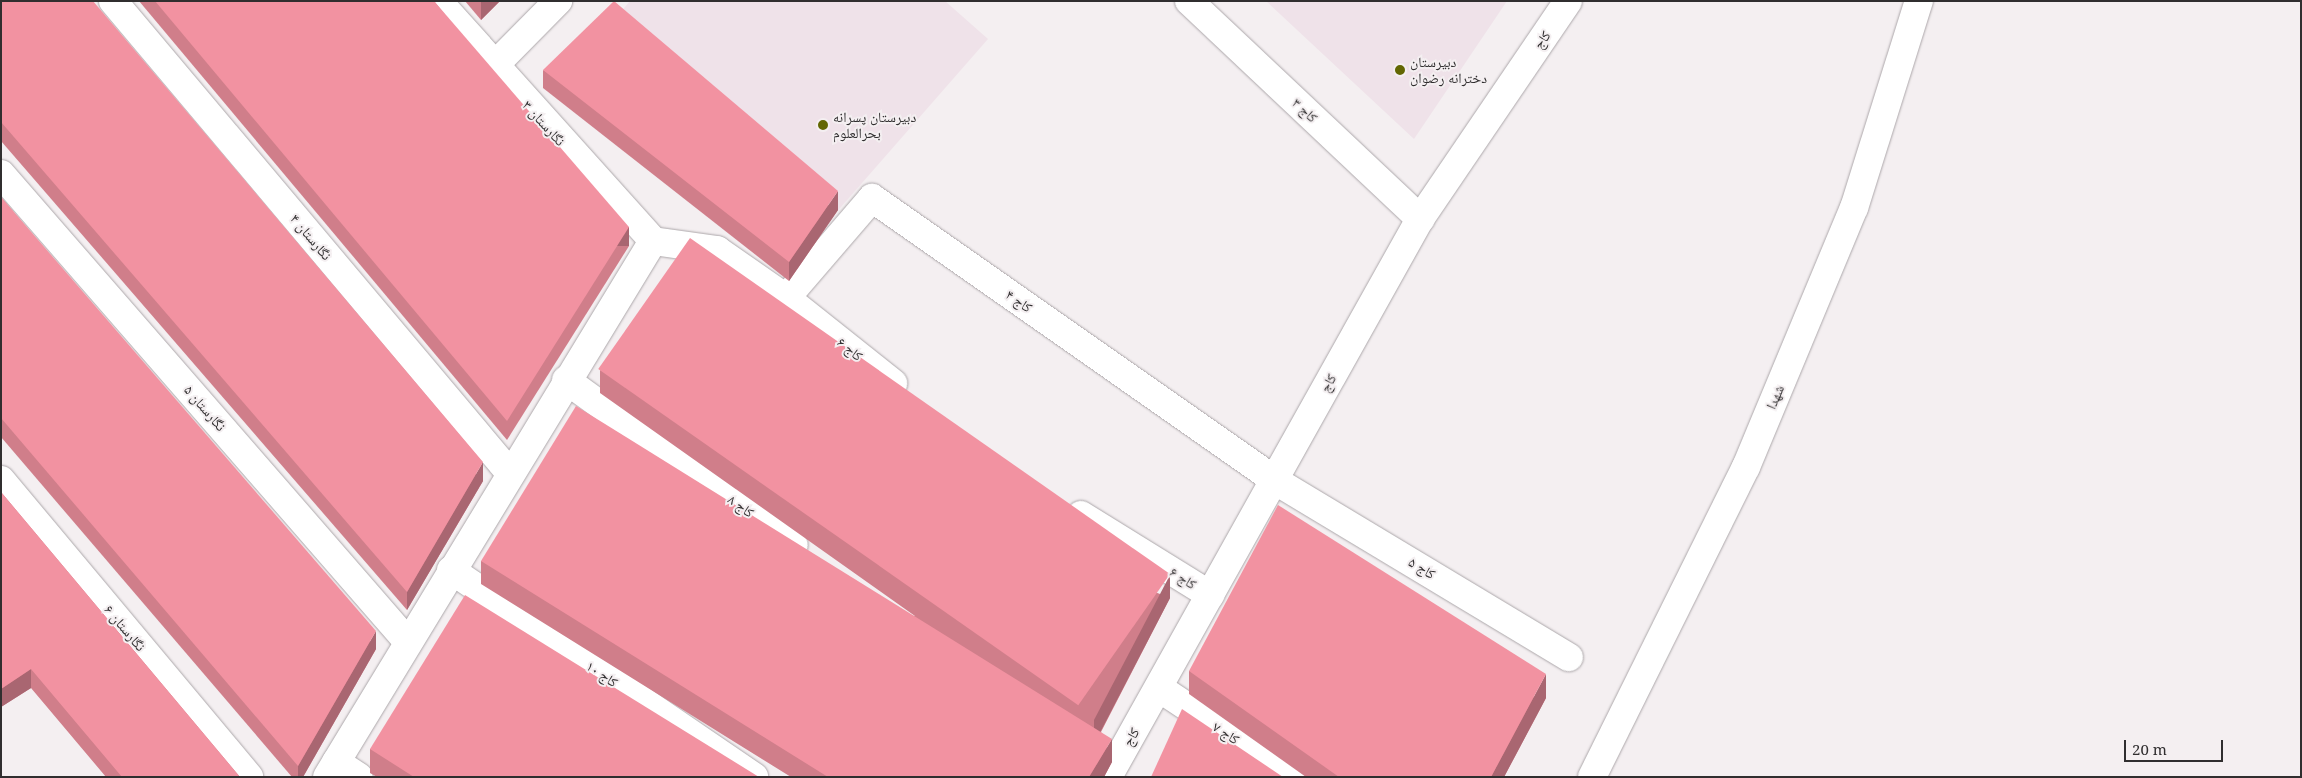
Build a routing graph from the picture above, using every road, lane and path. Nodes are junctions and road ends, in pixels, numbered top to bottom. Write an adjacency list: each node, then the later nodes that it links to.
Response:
1 (113, 1): 14 (street, نگارستان ۴)
2 (438, 1): 7 (street, نگارستان ۳)
3 (558, 1): 7 (street)
4 (1189, 1): 9 (street, کاج ۳)
5 (1568, 1): 9 (street, کاج)
6 (1919, 1): 31 (street, شهدا)
7 (493, 67): 10 (street, نگارستان ۳)
8 (1, 174): 21 (street, نگارستان ۵)
9 (1420, 218): 16 (street, کاج)
10 (653, 242): 11 (street, کاج ۶); 12 (street)
11 (786, 298): 13 (street, کاج ۶); 16 (street, کاج ۴)
12 (566, 380): 14 (street); 18 (street, کاج ۸)
13 (915, 401)
14 (509, 472): 19 (street)
15 (1, 480): 27 (street, نگارستان ۶)
16 (1274, 480): 20 (street, کاج); 22 (street, کاج ۵)
17 (1059, 501): 20 (street, کاج ۶)
18 (814, 559)
19 (450, 570): 21 (street); 29 (street, کاج ۱۰)
20 (1210, 595): 23 (street, کاج)
21 (408, 642): 25 (street)
22 (1569, 657)
23 (1158, 688): 26 (street, کاج); 30 (street, کاج ۷)
24 (1086, 755): 26 (street)
25 (332, 769): 28 (street)
26 (1109, 774)
27 (249, 777)
28 (359, 777)
29 (754, 777)
30 (1292, 777)
31 (1592, 777)

